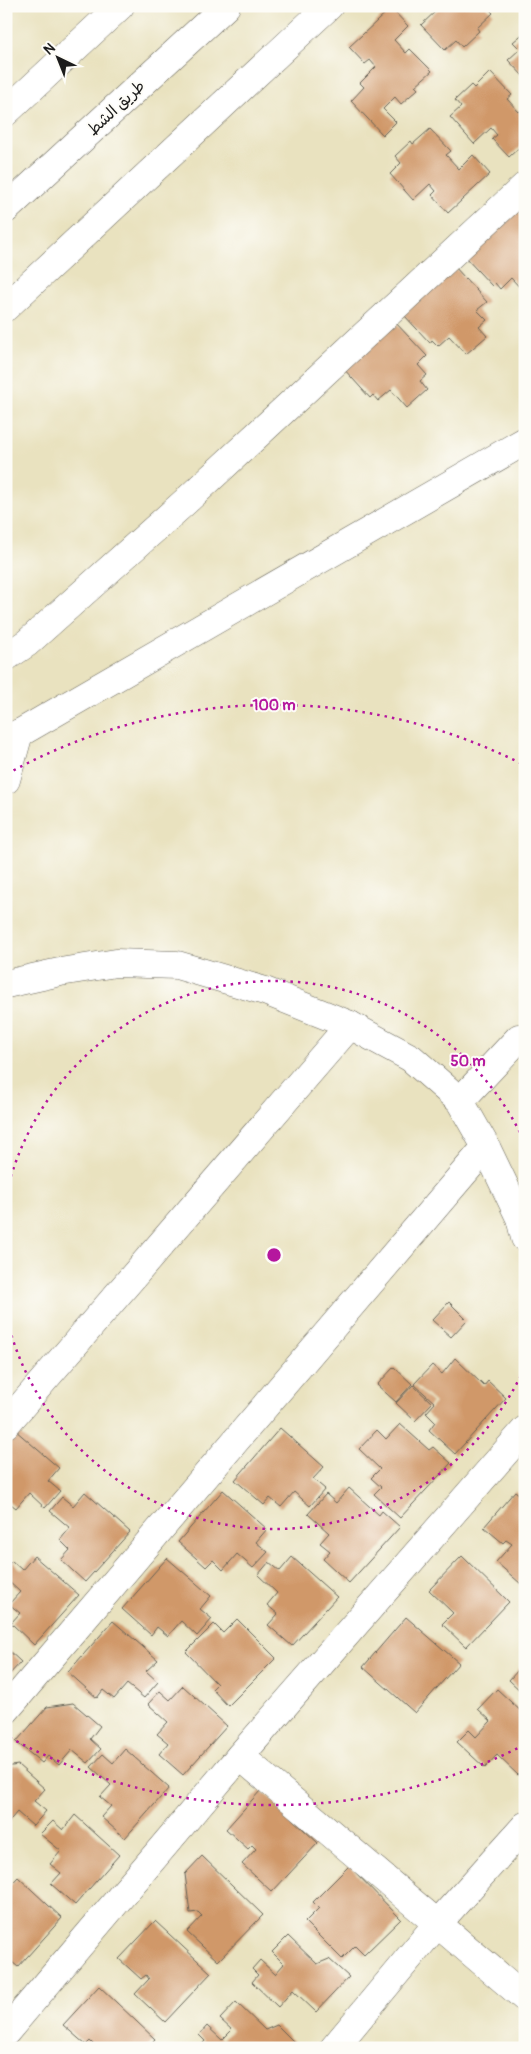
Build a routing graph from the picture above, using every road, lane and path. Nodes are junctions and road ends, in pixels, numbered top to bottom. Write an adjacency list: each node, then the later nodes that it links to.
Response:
1 (120, 6): 4 (street)
2 (226, 6): 6 (street, طريق الشط)
3 (330, 6): 7 (street)
4 (6, 112)
5 (525, 186): 9 (street)
6 (6, 209)
7 (6, 307)
8 (525, 441): 10 (street)
9 (6, 657)
10 (12, 737): 11 (street)
11 (6, 780)
12 (6, 984): 13 (street)
13 (350, 1025): 15 (street); 18 (street)
14 (523, 1039): 15 (street)
15 (460, 1101): 16 (street)
16 (486, 1147): 17 (street); 20 (street)
17 (525, 1238)
18 (6, 1424)
19 (525, 1430): 21 (street)
20 (6, 1710)
21 (240, 1756): 23 (street); 25 (street)
22 (525, 1826): 23 (street)
23 (438, 1923): 24 (street); 26 (street)
24 (525, 1998)
25 (6, 2032)
26 (334, 2048)

